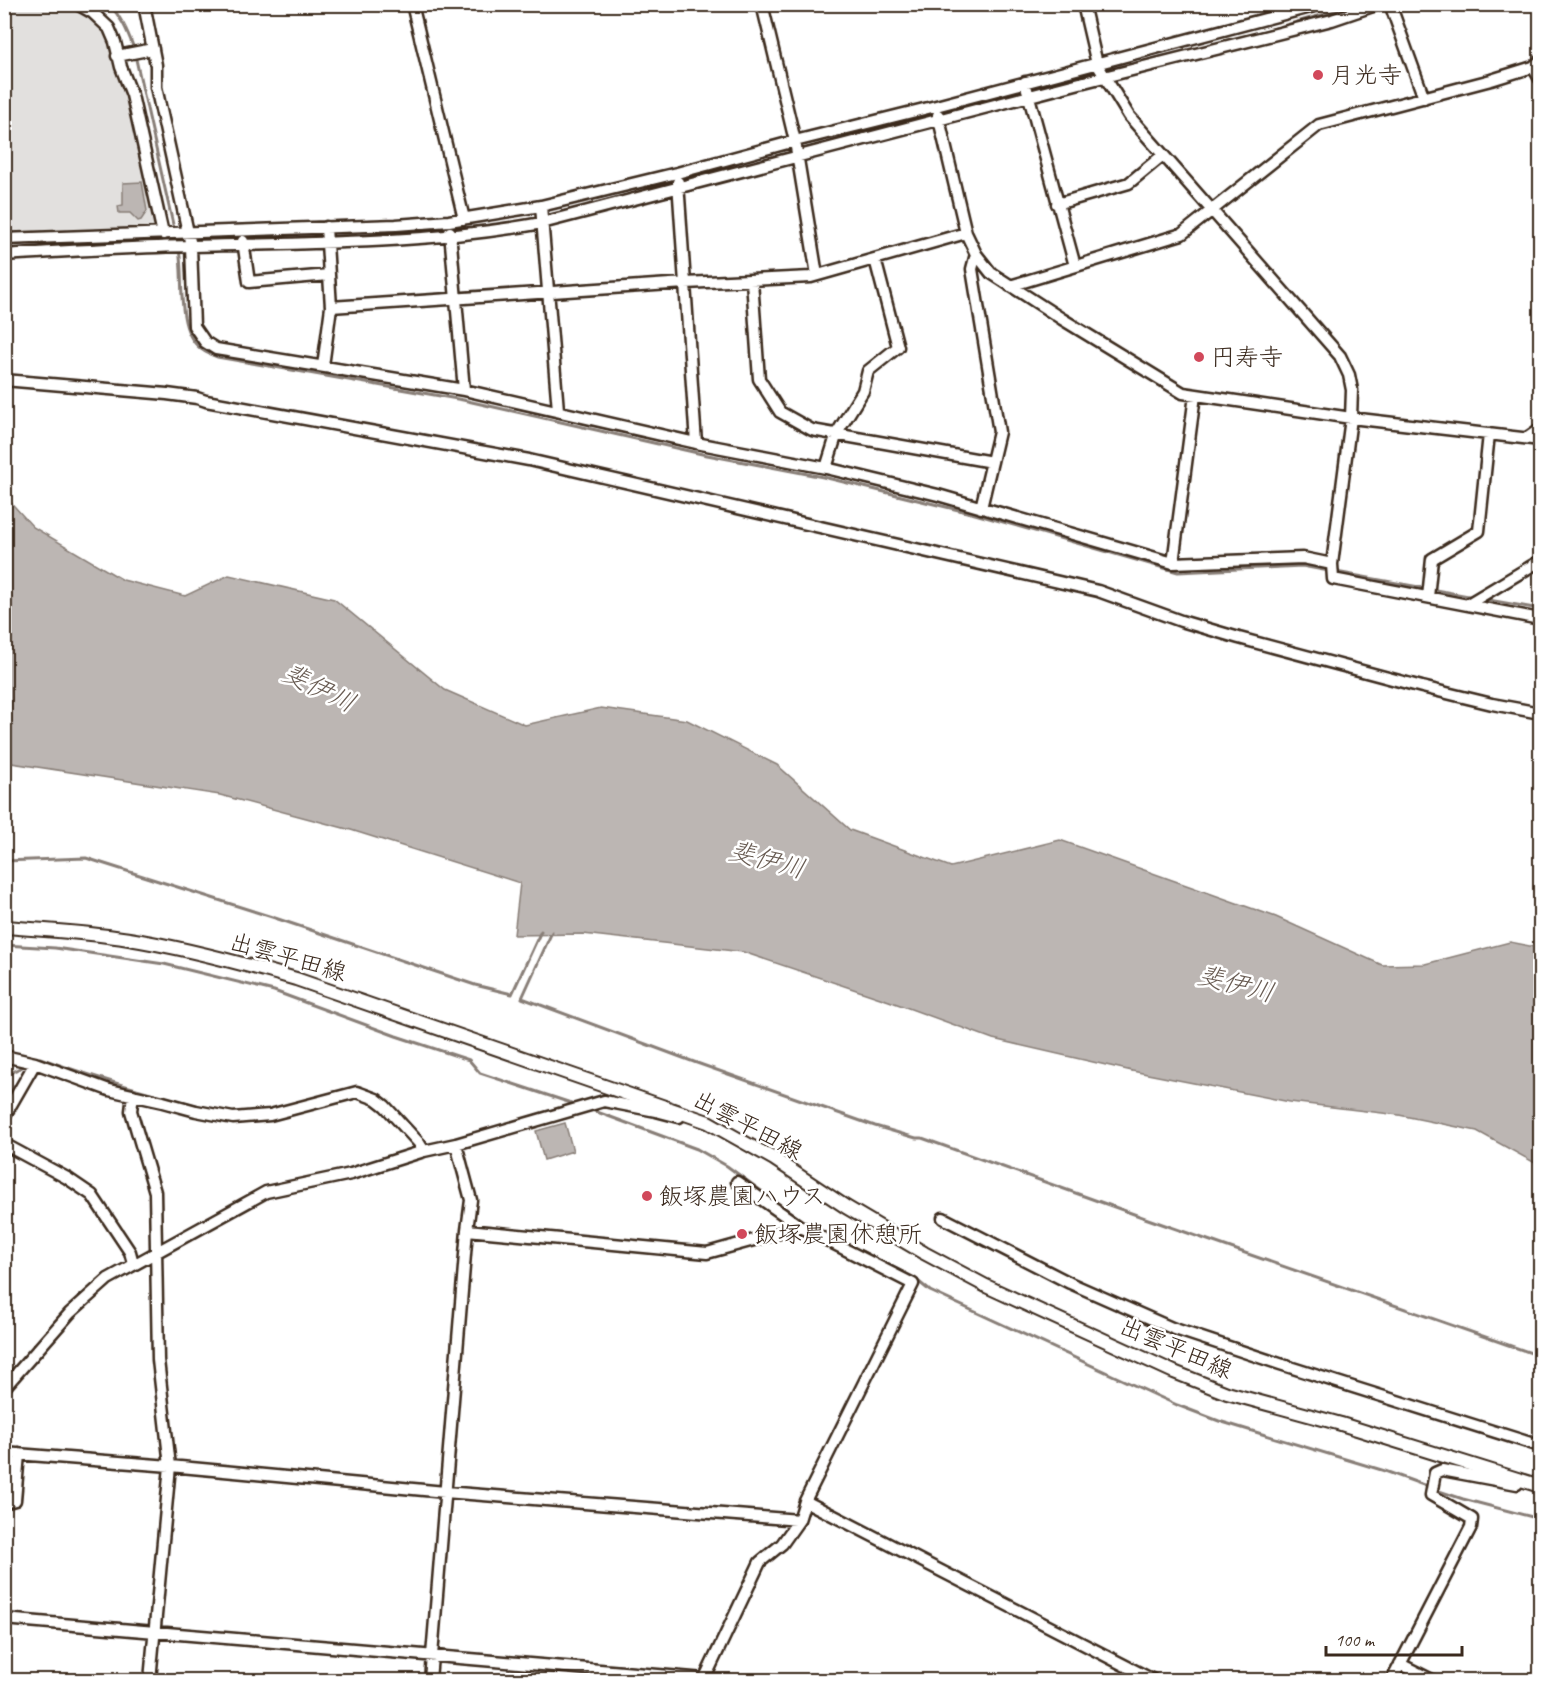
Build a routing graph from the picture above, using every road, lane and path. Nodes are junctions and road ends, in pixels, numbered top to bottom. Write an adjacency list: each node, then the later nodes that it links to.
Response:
1 (77, 4): 17 (street)
2 (144, 4): 16 (street)
3 (412, 4): 38 (street)
4 (762, 4): 30 (street)
5 (1083, 4): 19 (street)
6 (1322, 4): 11 (street)
7 (1327, 4): 10 (street)
8 (1379, 4): 10 (street)
9 (1390, 4): 27 (street)
10 (1332, 20): 13 (street)
11 (1262, 21): 12 (street); 13 (street)
12 (1243, 26): 14 (street); 15 (street)
13 (1267, 36): 14 (street)
14 (1246, 41): 18 (street)
15 (1158, 48): 18 (street); 19 (street)
16 (150, 49): 17 (street); 45 (street)
17 (119, 55): 44 (street)
18 (1162, 62): 22 (street)
19 (1097, 64): 21 (street); 22 (street)
20 (1537, 64): 23 (street); 27 (street)
21 (1073, 70): 24 (street); 25 (street)
22 (1106, 77): 25 (street); 31 (street)
23 (1540, 79)
24 (1025, 82): 26 (street); 28 (street)
25 (1076, 84): 26 (street)
26 (1029, 97): 29 (street); 35 (street)
27 (1424, 98): 37 (street)
28 (936, 106): 29 (street); 30 (street)
29 (939, 120): 32 (street); 43 (street)
30 (795, 141): 32 (street); 33 (street)
31 (1163, 155): 35 (street); 37 (street)
32 (798, 157): 34 (street); 58 (street)
33 (677, 173): 34 (street); 36 (street)
34 (678, 187): 40 (street); 60 (street)
35 (1057, 204): 56 (street)
36 (541, 206): 38 (street); 40 (street)
37 (1211, 210): 56 (street); 70 (street)
38 (464, 219): 39 (street)
39 (449, 221): 41 (street); 47 (street)
40 (542, 223): 47 (street); 62 (street)
41 (326, 227): 42 (street); 49 (street)
42 (242, 232): 45 (street); 50 (street)
43 (966, 233): 53 (street); 55 (street)
44 (163, 234): 45 (street); 46 (street)
45 (188, 234): 51 (street)
46 (97, 236): 48 (street); 52 (street)
47 (451, 236): 49 (street); 63 (street)
48 (4, 239)
49 (327, 242): 50 (street); 57 (street)
50 (244, 245): 51 (street); 57 (street)
51 (191, 246): 52 (street); 65 (street)
52 (97, 249): 54 (street)
53 (976, 254): 61 (street); 77 (street)
54 (4, 255)
55 (876, 259): 58 (street); 72 (street)
56 (1075, 266): 61 (street)
57 (329, 275): 64 (street)
58 (817, 275): 59 (street)
59 (752, 281): 60 (street); 72 (street)
60 (685, 283): 62 (street); 76 (street)
61 (1010, 286): 68 (street)
62 (547, 293): 63 (street); 69 (street)
63 (456, 299): 64 (street); 67 (street)
64 (331, 307): 65 (street)
65 (323, 366): 67 (street)
66 (4, 380): 86 (street)
67 (464, 390): 69 (street)
68 (1196, 395): 70 (street); 81 (street)
69 (558, 410): 76 (street)
70 (1352, 418): 73 (street); 82 (street)
71 (1540, 429): 74 (street)
72 (837, 433): 77 (street); 78 (street)
73 (1489, 434): 74 (street); 83 (street)
74 (1527, 438): 75 (street)
75 (1540, 440)
76 (696, 443): 78 (street)
77 (992, 462): 79 (street)
78 (826, 468): 79 (street)
79 (981, 508): 81 (street)
80 (1540, 561): 84 (street)
81 (1173, 563): 82 (street)
82 (1332, 564): 83 (street)
83 (1428, 597): 84 (street)
84 (1468, 604): 85 (street)
85 (1540, 619)
86 (1540, 713)
87 (4, 927): 92 (main road, 出雲平田線)
88 (4, 1056): 89 (street)
89 (35, 1063): 90 (street); 91 (street)
90 (133, 1095): 95 (street); 100 (street)
91 (4, 1117)
92 (708, 1122): 94 (street); 107 (main road, 出雲平田線)
93 (4, 1144): 101 (street)
94 (456, 1144): 95 (street); 99 (street)
95 (424, 1151): 100 (street)
96 (737, 1182): 98 (street)
97 (943, 1218): 103 (street)
98 (801, 1227): 99 (street); 109 (street)
99 (467, 1230): 108 (street)
100 (156, 1252): 101 (street); 106 (street)
101 (133, 1263): 102 (street)
102 (4, 1388)
103 (1540, 1446)
104 (4, 1453): 105 (street)
105 (19, 1454): 106 (street); 110 (street)
106 (170, 1466): 108 (street); 113 (street)
107 (1540, 1487): 115 (street)
108 (446, 1492): 111 (street); 114 (street)
109 (805, 1501): 111 (street); 119 (street)
110 (4, 1503)
111 (799, 1520): 118 (street)
112 (4, 1619): 113 (street)
113 (155, 1633): 114 (street); 116 (street)
114 (432, 1654): 117 (street); 118 (street)
115 (1401, 1664): 120 (street); 121 (street)
116 (150, 1680)
117 (430, 1680)
118 (705, 1680)
119 (1153, 1680)
120 (1392, 1680)
121 (1432, 1680)

